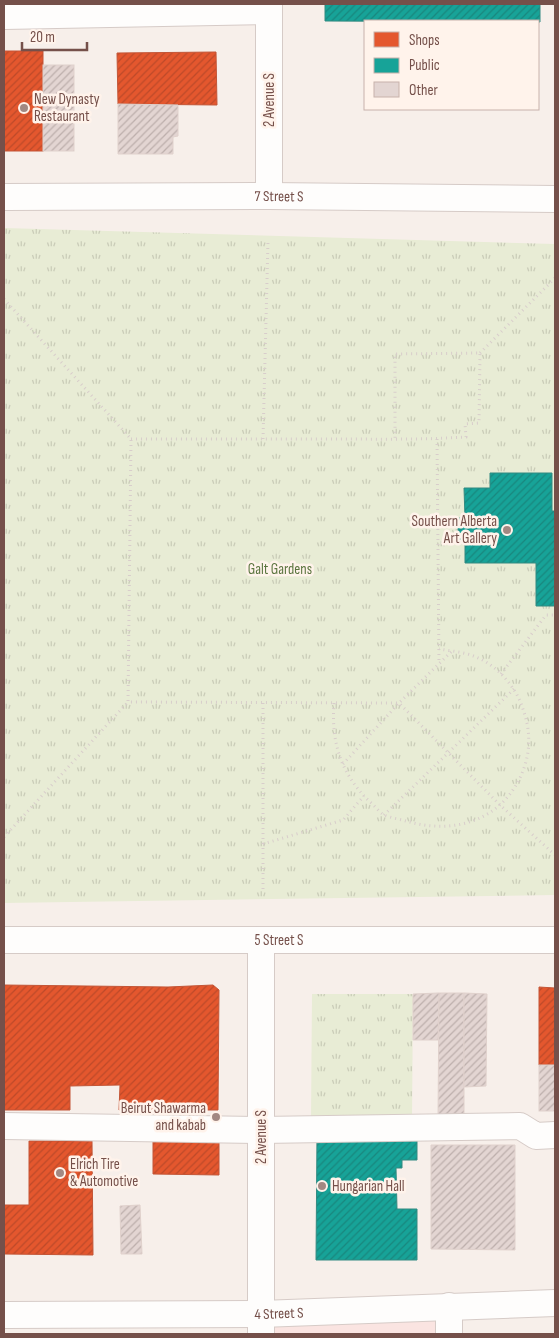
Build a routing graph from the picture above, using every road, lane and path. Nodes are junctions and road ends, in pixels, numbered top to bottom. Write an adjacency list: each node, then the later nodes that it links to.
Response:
1 (269, 8): 2 (street); 3 (street, 2 Avenue S)
2 (4, 16)
3 (268, 196): 4 (street, 7 Street S); 5 (street, 7 Street S)
4 (4, 197)
5 (555, 199)
6 (268, 241): 11 (path)
7 (555, 278): 9 (path)
8 (4, 299): 10 (path)
9 (480, 353): 12 (path); 13 (path)
10 (131, 439): 11 (path); 20 (path)
11 (264, 439): 12 (path)
12 (395, 439): 13 (path)
13 (437, 439): 15 (path)
14 (555, 615): 18 (path)
15 (439, 649): 16 (path); 17 (path)
16 (452, 651): 17 (path); 18 (path)
17 (439, 664): 23 (path)
18 (501, 674): 19 (path)
19 (514, 690): 24 (path); 27 (path)
20 (128, 702): 21 (path); 29 (path)
21 (263, 702): 22 (path); 30 (path)
22 (334, 703): 23 (path); 25 (path)
23 (400, 703): 24 (path); 25 (path)
24 (449, 753): 27 (path); 28 (path)
25 (343, 764): 26 (path)
26 (364, 796): 28 (path); 30 (path)
27 (500, 805): 28 (path); 31 (path)
28 (384, 815)
29 (4, 837)
30 (264, 844): 32 (path)
31 (555, 855)
32 (263, 889)
33 (4, 940): 34 (street, 5 Street S)
34 (261, 940): 35 (street, 5 Street S); 37 (street, 2 Avenue S)
35 (555, 940)
36 (4, 1126): 37 (street)
37 (261, 1130): 38 (street); 42 (street, 2 Avenue S)
38 (555, 1136)
39 (555, 1302): 40 (street, 4 Street S)
40 (449, 1306): 42 (street, 4 Street S); 43 (street)
41 (4, 1315): 42 (street, 4 Street S)
42 (261, 1324)
43 (449, 1334)

